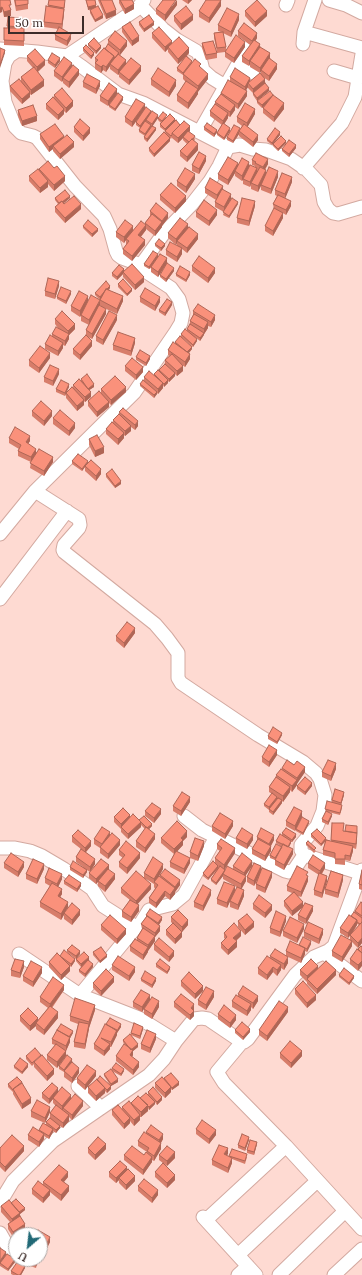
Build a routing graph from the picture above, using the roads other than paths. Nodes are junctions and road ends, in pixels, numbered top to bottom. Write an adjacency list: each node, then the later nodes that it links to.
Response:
1 (315, 0): 6 (street)
2 (329, 0): 4 (street)
3 (142, 3): 10 (street); 15 (street)
4 (362, 13)
5 (248, 45): 11 (street)
6 (362, 48)
7 (0, 49): 8 (street)
8 (18, 50): 10 (street); 20 (street)
9 (362, 54): 14 (street)
10 (67, 56): 16 (street)
11 (238, 64): 13 (street); 15 (street)
12 (334, 71): 14 (street)
13 (256, 74)
14 (358, 78): 18 (street)
15 (226, 86): 16 (street)
16 (200, 131): 17 (street)
17 (228, 147): 18 (street); 20 (street)
18 (303, 168): 19 (street)
19 (362, 207)
20 (141, 265): 21 (street)
21 (35, 491): 22 (street); 23 (street)
22 (67, 511): 24 (street); 28 (street)
23 (0, 534)
24 (0, 599)
25 (184, 816): 26 (street)
26 (216, 837): 28 (street); 30 (street)
27 (0, 848): 30 (street)
28 (304, 855): 29 (street)
29 (361, 871): 31 (street)
30 (136, 927): 34 (street)
31 (324, 953): 33 (street); 36 (street)
32 (19, 954): 34 (street)
33 (362, 981)
34 (80, 995): 35 (street)
35 (176, 1041): 36 (street); 38 (street)
36 (242, 1042): 39 (street)
37 (78, 1086): 38 (street)
38 (101, 1108): 41 (street)
39 (286, 1146): 40 (street); 47 (street)
40 (318, 1181): 42 (street); 47 (street)
41 (0, 1200)
42 (345, 1211): 43 (street); 49 (street)
43 (362, 1229)
44 (0, 1233): 45 (street)
45 (8, 1247)
46 (362, 1249): 50 (street)
47 (238, 1255): 48 (street)
48 (247, 1272)
49 (279, 1275)
50 (334, 1275)

